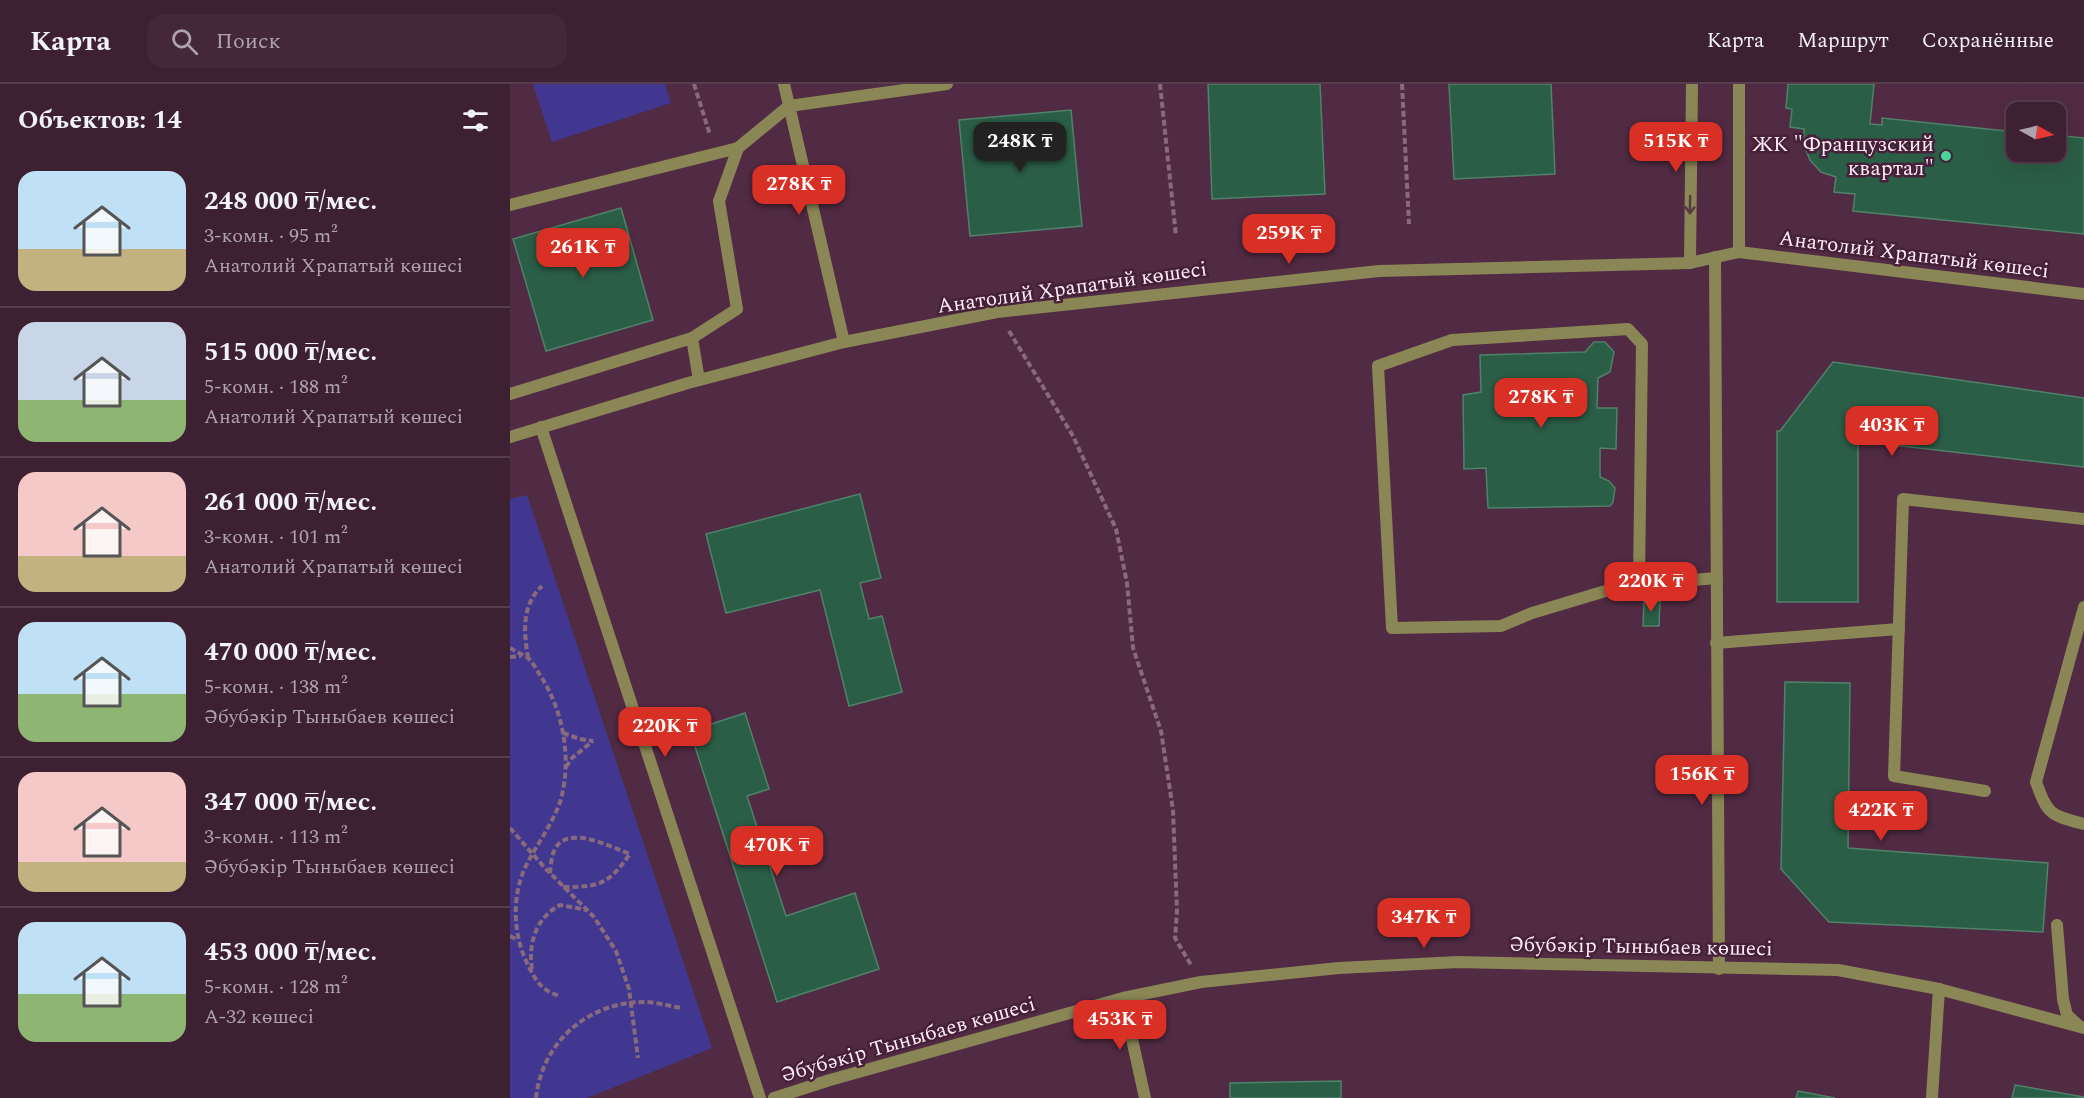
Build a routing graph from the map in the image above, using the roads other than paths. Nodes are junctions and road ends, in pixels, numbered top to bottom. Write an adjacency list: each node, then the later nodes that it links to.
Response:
1 (784, 84): 5 (street)
2 (947, 84): 5 (street)
3 (1692, 84): 10 (street, one-way to 10)
4 (1739, 84): 8 (street)
5 (789, 106): 6 (street); 13 (street)
6 (738, 148): 7 (street); 12 (street)
7 (510, 205)
8 (1739, 252): 9 (street, Анатолий Храпатый көшесі); 11 (street, Анатолий Храпатый көшесі)
9 (1715, 257): 10 (street, Анатолий Храпатый көшесі); 19 (street)
10 (1690, 262): 13 (street, Анатолий Храпатый көшесі)
11 (2084, 294)
12 (692, 338): 14 (street); 15 (street)
13 (844, 342): 14 (street, Анатолий Храпатый көшесі)
14 (699, 380): 16 (street, Анатолий Храпатый көшесі)
15 (510, 394)
16 (541, 427): 17 (street, Анатолий Храпатый көшесі); 32 (street)
17 (510, 437)
18 (2084, 519): 22 (street)
19 (1717, 578): 20 (street); 23 (street)
20 (1639, 581): 20 (street)
21 (2084, 607): 25 (street)
22 (1899, 629): 23 (street); 24 (street)
23 (1716, 643): 27 (street)
24 (1985, 791)
25 (2084, 824)
26 (2057, 926): 30 (street)
27 (1719, 969): 28 (street, Әбубәкір Тыныбаев көшесі); 29 (street, Әбубәкір Тыныбаев көшесі)
28 (1939, 989): 30 (street, Әбубәкір Тыныбаев көшесі); 31 (street)
29 (1123, 998): 33 (street, Әбубәкір Тыныбаев көшесі); 34 (street)
30 (2081, 1027)
31 (1932, 1097)
32 (760, 1098)
33 (774, 1098)
34 (1145, 1098)

